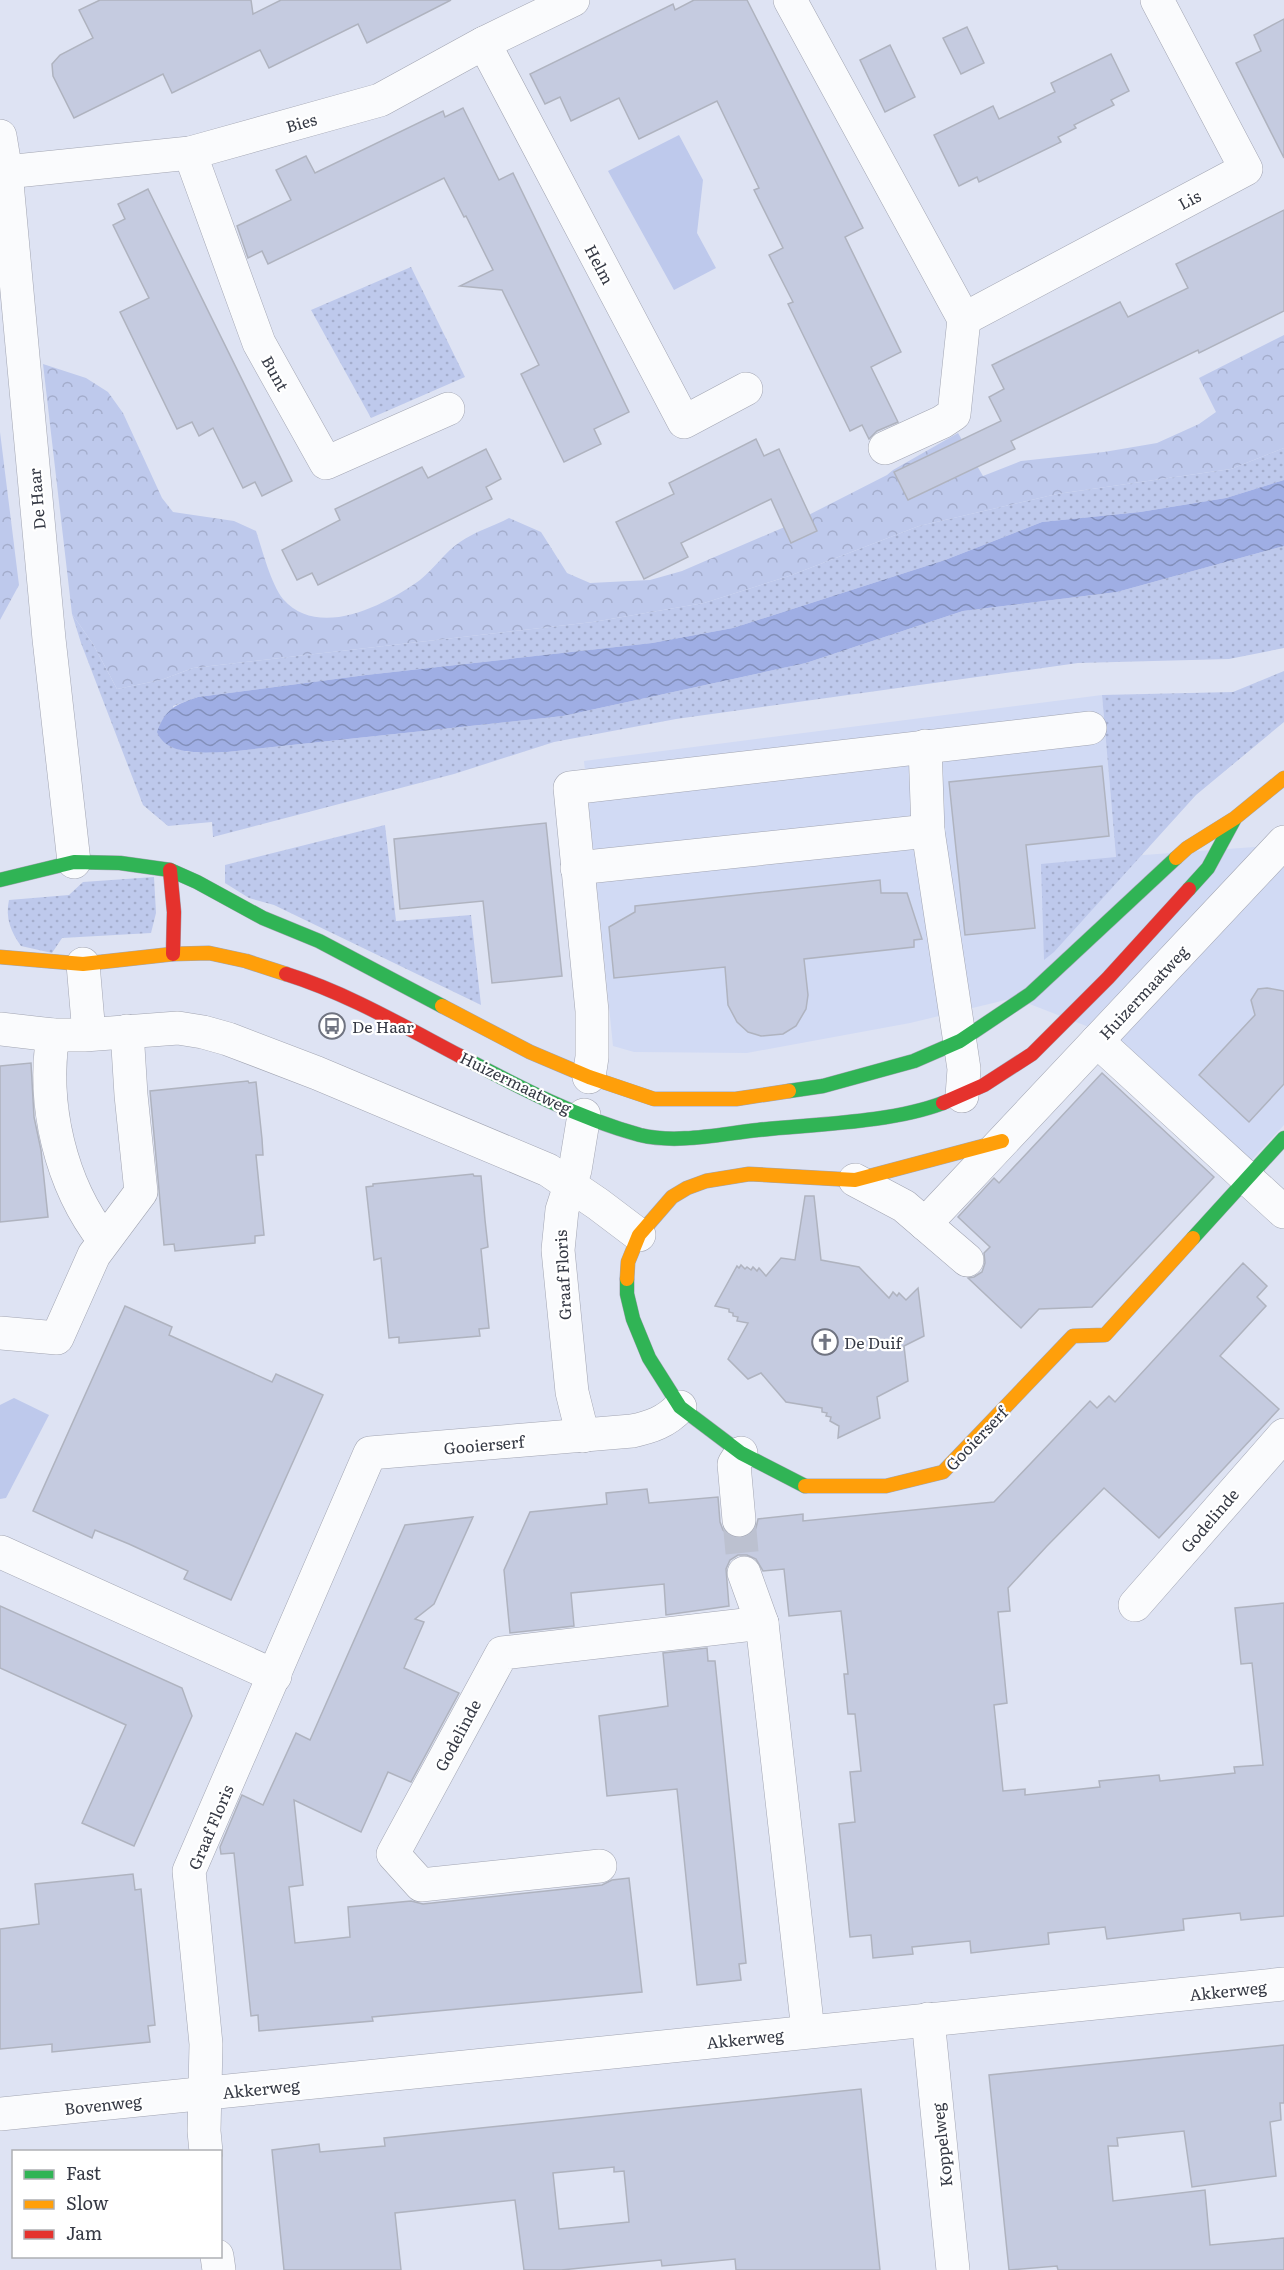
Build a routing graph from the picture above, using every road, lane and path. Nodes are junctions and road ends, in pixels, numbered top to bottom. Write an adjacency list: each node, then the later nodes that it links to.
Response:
1 (573, 0): 4 (street, Bies)
2 (790, 0): 8 (street)
3 (1158, 0): 8 (street, Lis)
4 (484, 43): 6 (street, Bies); 9 (street, Helm)
5 (0, 136): 7 (street, De Haar)
6 (190, 153): 7 (street, Bies); 10 (street, Bunt)
7 (6, 172): 18 (street, De Haar)
8 (964, 319): 11 (street)
9 (746, 389)
10 (448, 409)
11 (885, 448)
12 (1090, 728): 13 (street)
13 (925, 747): 16 (street); 19 (street)
14 (1284, 778): 15 (main road, Huizermaatweg)
15 (1235, 818): 29 (main road, Huizermaatweg); 32 (main road, Huizermaatweg)
16 (928, 831): 19 (street); 29 (street)
17 (1284, 842): 30 (street, Huizermaatweg)
18 (74, 862): 20 (main road, Huizermaatweg); 21 (main road, Huizermaatweg)
19 (577, 868): 31 (street)
20 (170, 870): 22 (main road); 31 (main road, Huizermaatweg)
21 (0, 880)
22 (173, 954): 24 (main road, Huizermaatweg); 33 (main road, Huizermaatweg)
23 (0, 957): 24 (main road, Huizermaatweg)
24 (83, 964): 28 (street)
25 (0, 1029): 27 (street)
26 (127, 1031): 28 (street); 38 (street); 42 (street)
27 (53, 1035): 28 (street); 42 (street)
28 (90, 1035)
29 (960, 1041): 31 (main road, Huizermaatweg); 32 (street)
30 (1097, 1041): 35 (street, Huizermaatweg); 36 (street)
31 (589, 1077)
32 (962, 1096): 33 (main road, Huizermaatweg)
33 (584, 1115): 38 (street, Graaf Floris)
34 (1284, 1138): 36 (main road, Gooierserf)
35 (1002, 1142): 37 (main road); 40 (street, Huizermaatweg)
36 (1247, 1178): 39 (street); 48 (main road, Gooierserf)
37 (855, 1180): 40 (street); 41 (main road)
38 (571, 1185): 41 (street); 47 (street, Graaf Floris)
39 (1284, 1212)
40 (925, 1224): 43 (street)
41 (639, 1235): 45 (main road)
42 (96, 1254): 44 (street)
43 (967, 1260)
44 (0, 1333)
45 (680, 1407): 47 (street, Gooierserf); 48 (main road, Gooierserf)
46 (1284, 1435): 53 (street, Godelinde)
47 (584, 1436): 49 (street, Gooierserf)
48 (741, 1453): 50 (street)
49 (370, 1454): 55 (street, Graaf Floris)
50 (739, 1521)
51 (1, 1552): 55 (street)
52 (744, 1573): 54 (street)
53 (1135, 1605)
54 (762, 1623): 56 (street, Godelinde); 59 (street)
55 (275, 1676): 60 (street, Graaf Floris)
56 (600, 1866)
57 (1284, 1984): 58 (street, Akkerweg)
58 (928, 2019): 59 (street, Akkerweg); 63 (street, Koppelweg)
59 (808, 2031): 60 (street, Akkerweg)
60 (206, 2094): 61 (street, Bovenweg); 62 (street, Graaf Floris)
61 (0, 2114)
62 (206, 2150)
63 (953, 2270)

